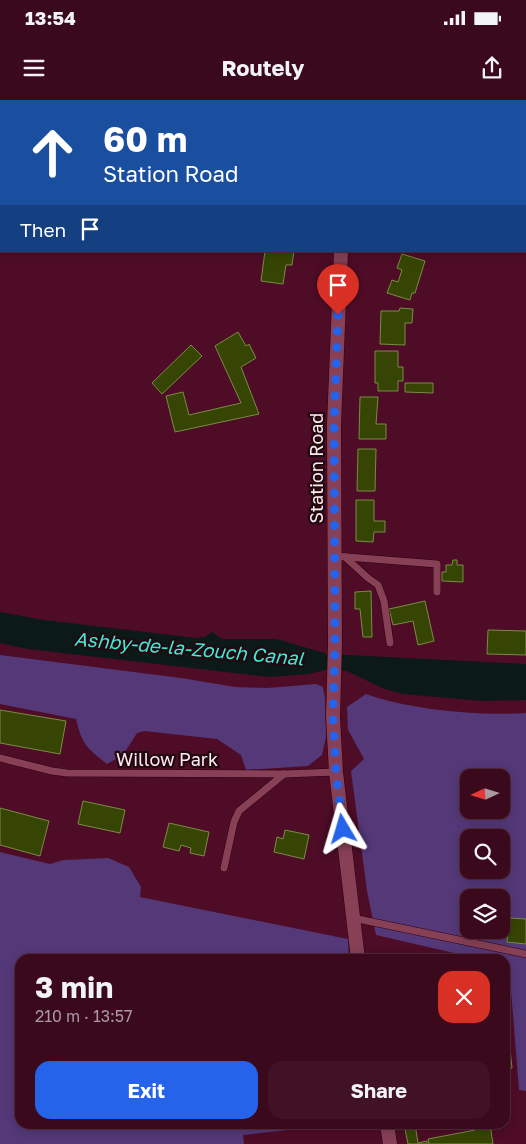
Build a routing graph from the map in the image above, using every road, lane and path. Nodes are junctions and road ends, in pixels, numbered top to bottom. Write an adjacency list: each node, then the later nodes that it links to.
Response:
1 (341, 252): 2 (street, Station Road)
2 (339, 556): 3 (lane); 4 (lane); 6 (street, Station Road)
3 (437, 592)
4 (390, 643)
5 (0, 758): 7 (lane, Willow Park)
6 (336, 772): 7 (lane, Willow Park); 9 (street, Station Road)
7 (284, 774): 8 (lane)
8 (224, 868)
9 (353, 918): 10 (street, Station Road); 11 (lane)
10 (357, 954)
11 (526, 954)
12 (387, 1129): 13 (street)
13 (390, 1144)

